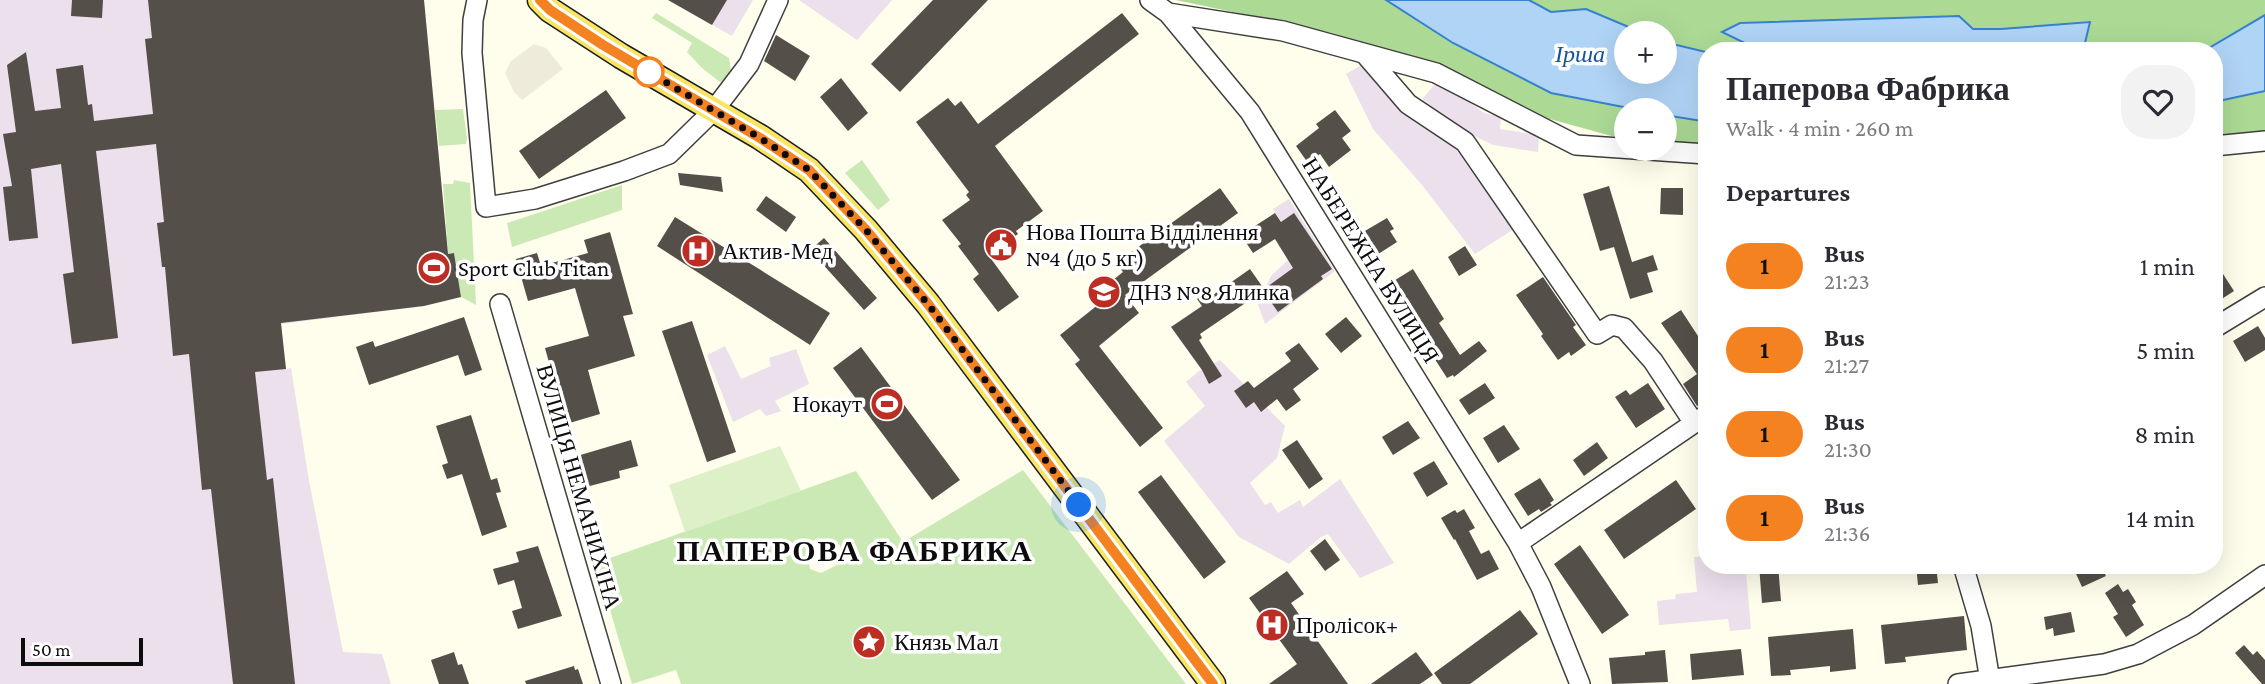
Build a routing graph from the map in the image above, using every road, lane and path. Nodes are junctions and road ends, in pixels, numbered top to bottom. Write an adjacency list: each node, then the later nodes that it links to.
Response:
1 (477, 0): 7 (street)
2 (540, 0): 7 (main road)
3 (778, 0): 7 (street)
4 (1150, 0): 5 (street, НАБЕРЕЖНА ВУЛИЦЯ)
5 (1168, 13): 6 (street, НАБЕРЕЖНА ВУЛИЦЯ); 16 (street, НАБЕРЕЖНА ВУЛИЦЯ)
6 (1365, 54): 10 (street, НАБЕРЕЖНА ВУЛИЦЯ); 14 (street)
7 (714, 110): 21 (main road)
8 (2265, 141): 9 (street)
9 (2223, 145)
10 (1698, 153)
11 (2265, 297): 13 (street)
12 (500, 304): 20 (street, ВУЛИЦЯ НЕМАНИХІНА)
13 (2223, 323)
14 (1698, 417)
15 (1698, 420): 16 (street)
16 (1518, 543): 22 (street, НАБЕРЕЖНА ВУЛИЦЯ)
17 (1966, 574): 19 (street)
18 (2265, 575): 19 (street)
19 (1990, 681): 23 (street)
20 (611, 684)
21 (1213, 684)
22 (1580, 684)
23 (1958, 684)

